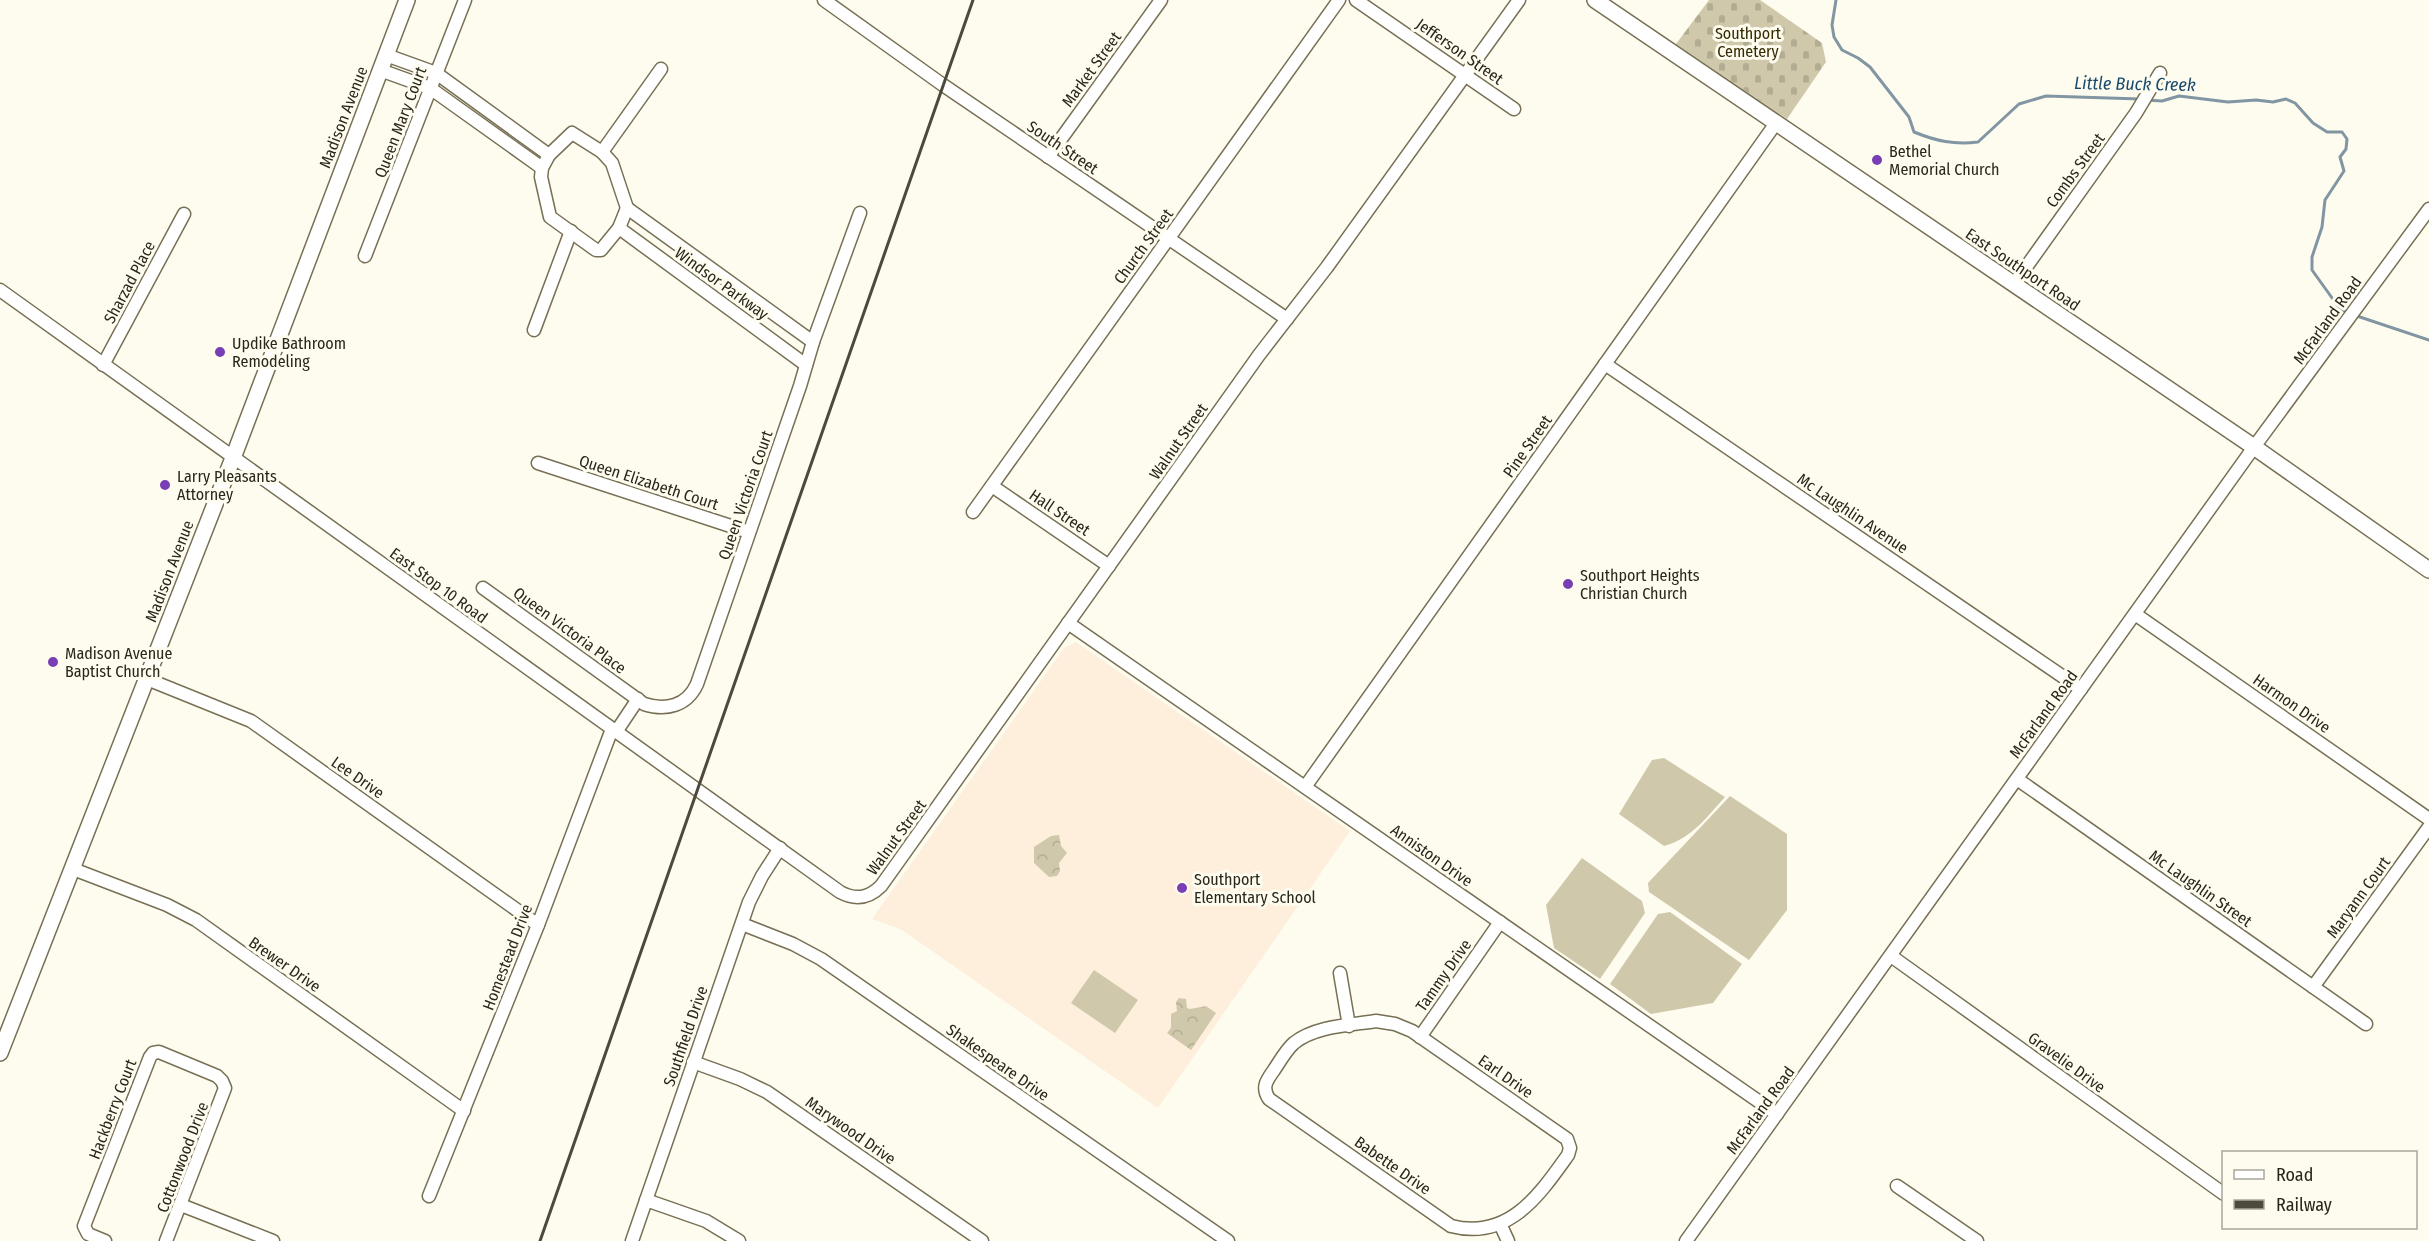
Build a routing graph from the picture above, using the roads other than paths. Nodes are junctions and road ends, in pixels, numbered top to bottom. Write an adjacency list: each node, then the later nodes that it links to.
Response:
1 (407, 0): 9 (main road, Madison Avenue)
2 (465, 0): 13 (street, Queen Mary Court)
3 (824, 0): 20 (street, South Street)
4 (1161, 0): 20 (street, Market Street)
5 (1339, 0): 28 (street, Church Street)
6 (1356, 0): 14 (street, Jefferson Street)
7 (1519, 0): 14 (street, Walnut Street)
8 (1595, 0): 17 (main road, East Southport Road)
9 (386, 55): 10 (main road, Madison Avenue); 13 (street)
10 (380, 69): 15 (street); 39 (main road, Madison Avenue)
11 (661, 69): 18 (street)
12 (2160, 73): 30 (street, Combs Street)
13 (436, 74): 15 (street, Queen Mary Court); 19 (street)
14 (1466, 74): 16 (street, Jefferson Street); 32 (street, Walnut Street)
15 (430, 88): 21 (street); 29 (street, Queen Mary Court)
16 (1514, 110)
17 (1776, 123): 30 (main road, East Southport Road); 35 (street, Pine Street)
18 (602, 152): 19 (street); 22 (street)
19 (549, 154): 21 (street)
20 (1048, 157): 28 (street, South Street)
21 (542, 168): 27 (street)
22 (627, 208): 26 (street); 34 (street, Windsor Parkway)
23 (2429, 209): 38 (street, McFarland Road)
24 (860, 213): 34 (street, Queen Victoria Court)
25 (184, 214): 36 (street, Sharzad Place)
26 (619, 228): 27 (street); 37 (street, Windsor Parkway)
27 (571, 231): 33 (street)
28 (1169, 238): 32 (street, South Street); 41 (street, Church Street)
29 (365, 256)
30 (2014, 284): 38 (main road, East Southport Road)
31 (0, 290): 36 (street, East Stop 10 Road)
32 (1287, 319): 44 (street, Walnut Street)
33 (534, 330)
34 (813, 342): 37 (street, Queen Victoria Court)
35 (1605, 364): 50 (street, Mc Laughlin Avenue); 54 (street, Pine Street)
36 (103, 365): 39 (street, East Stop 10 Road)
37 (806, 365): 43 (street, Queen Victoria Court)
38 (2254, 447): 45 (main road, East Southport Road); 47 (street, McFarland Road)
39 (233, 458): 49 (main road, Madison Avenue); 52 (street, East Stop 10 Road)
40 (538, 463): 43 (street, Queen Elizabeth Court)
41 (992, 486): 42 (street, Church Street); 44 (street, Hall Street)
42 (973, 512)
43 (749, 532): 51 (street, Queen Victoria Court)
44 (1109, 566): 48 (street, Walnut Street)
45 (2429, 570)
46 (483, 588): 51 (street, Queen Victoria Place)
47 (2135, 614): 50 (street, McFarland Road); 55 (street, Harmon Drive)
48 (1068, 623): 54 (street, Anniston Drive); 59 (street, Walnut Street)
49 (147, 679): 58 (main road, Madison Avenue); 62 (street, Lee Drive)
50 (2081, 689): 53 (street, McFarland Road)
51 (638, 699): 52 (street)
52 (614, 730): 57 (street, East Stop 10 Road); 62 (street, Homestead Drive)
53 (2017, 779): 63 (street, McFarland Road); 65 (street, Mc Laughlin Street)
54 (1305, 787): 60 (street, Anniston Drive)
55 (2429, 819)
56 (2429, 827): 65 (street, Maryann Court)
57 (780, 848): 59 (street, East Stop 10 Road); 61 (street, Southfield Drive)
58 (73, 869): 69 (main road, Madison Avenue); 73 (street, Brewer Drive)
59 (862, 897)
60 (1500, 922): 68 (street, Tammy Drive); 74 (street, Anniston Drive)
61 (742, 924): 70 (street, Southfield Drive); 88 (street, Shakespeare Drive)
62 (538, 925): 73 (street, Homestead Drive)
63 (1891, 956): 74 (street, McFarland Road); 76 (street, Gravelie Drive)
64 (1340, 973): 67 (street)
65 (2313, 987): 66 (street, Mc Laughlin Street)
66 (2366, 1024)
67 (1349, 1026): 68 (street, Tammy Drive); 72 (street, Tammy Drive)
68 (1420, 1037): 80 (street, Earl Drive)
69 (0, 1053)
70 (693, 1062): 78 (street, Southfield Drive); 87 (street, Marywood Drive)
71 (224, 1084): 79 (street, Cottonwood Drive); 82 (street, Hackberry Court)
72 (1264, 1092): 80 (street, Babette Drive)
73 (464, 1111): 77 (street, Homestead Drive)
74 (1777, 1114): 90 (street, McFarland Road)
75 (1898, 1185): 81 (street)
76 (2222, 1193)
77 (429, 1196)
78 (646, 1200): 85 (street, Southfield Drive); 86 (street)
79 (181, 1205): 83 (street, Cottonwood Drive); 84 (street)
80 (1502, 1228): 89 (street)
81 (1963, 1237): 91 (street)
82 (105, 1241)
83 (166, 1241)
84 (273, 1241)
85 (632, 1241)
86 (739, 1241)
87 (982, 1241)
88 (1228, 1241)
89 (1508, 1241)
90 (1686, 1241)
91 (1977, 1241)

